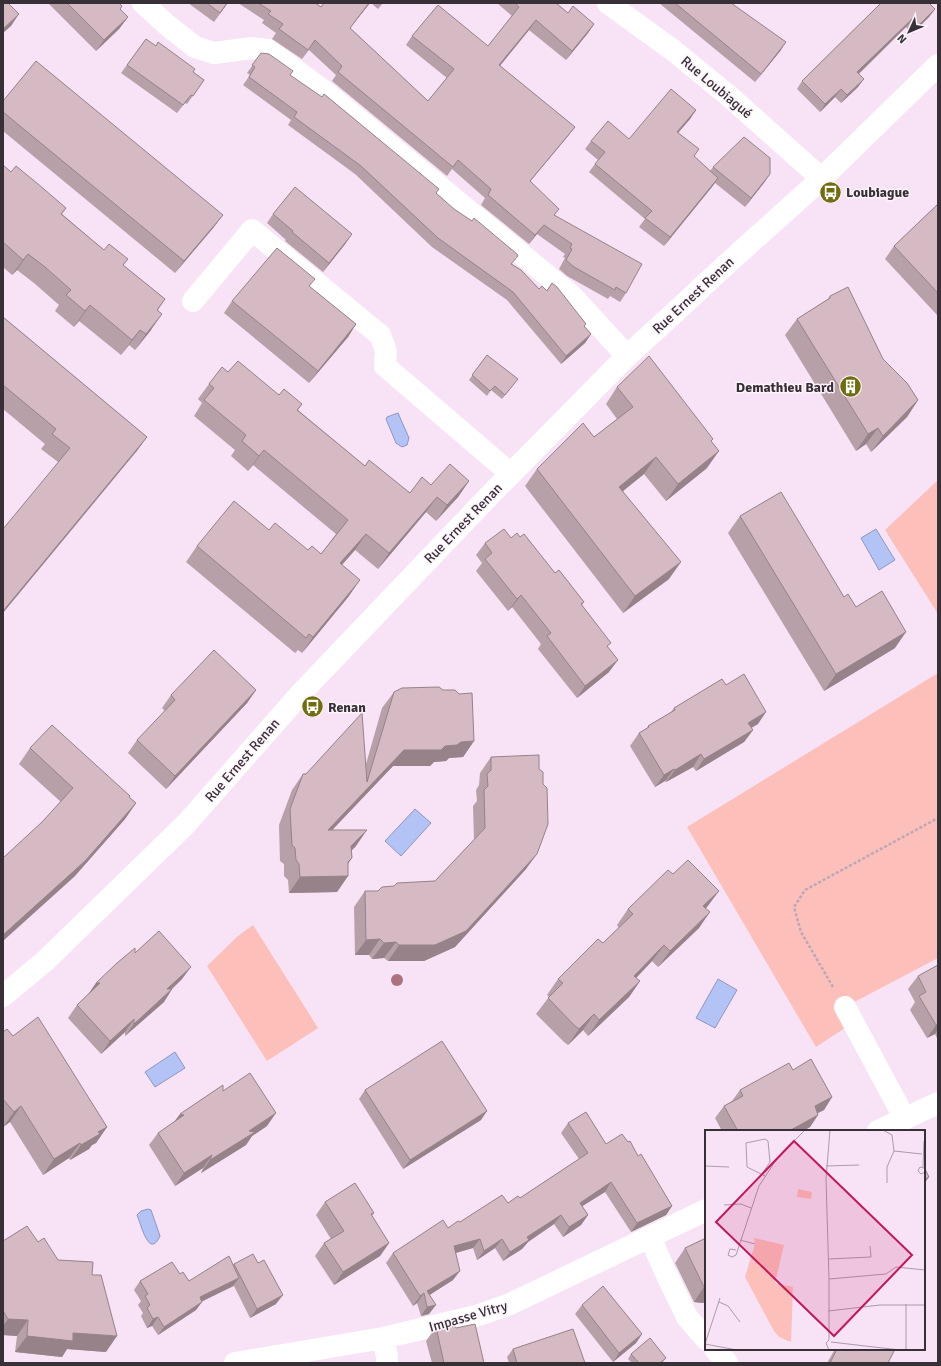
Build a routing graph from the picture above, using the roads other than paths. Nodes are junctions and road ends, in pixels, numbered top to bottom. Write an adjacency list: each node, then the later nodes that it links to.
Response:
1 (143, 3): 6 (street)
2 (608, 3): 4 (street, Rue Loubiagué)
3 (938, 65): 4 (street, Rue Ernest Renan)
4 (821, 178): 6 (street, Rue Ernest Renan)
5 (193, 301): 7 (street)
6 (627, 356): 7 (street, Rue Ernest Renan)
7 (510, 474): 8 (street, Rue Ernest Renan)
8 (3, 996)
9 (845, 1007): 11 (street)
10 (938, 1103): 11 (street)
11 (905, 1119): 12 (street)
12 (880, 1130)
13 (705, 1210): 14 (street, Impasse Vitry)
14 (650, 1237): 15 (street, Impasse Vitry); 16 (street)
15 (383, 1338): 18 (street, Impasse Vitry); 19 (street)
16 (705, 1338)
17 (716, 1350): 20 (street)
18 (235, 1363)
19 (387, 1363)
20 (727, 1363)

